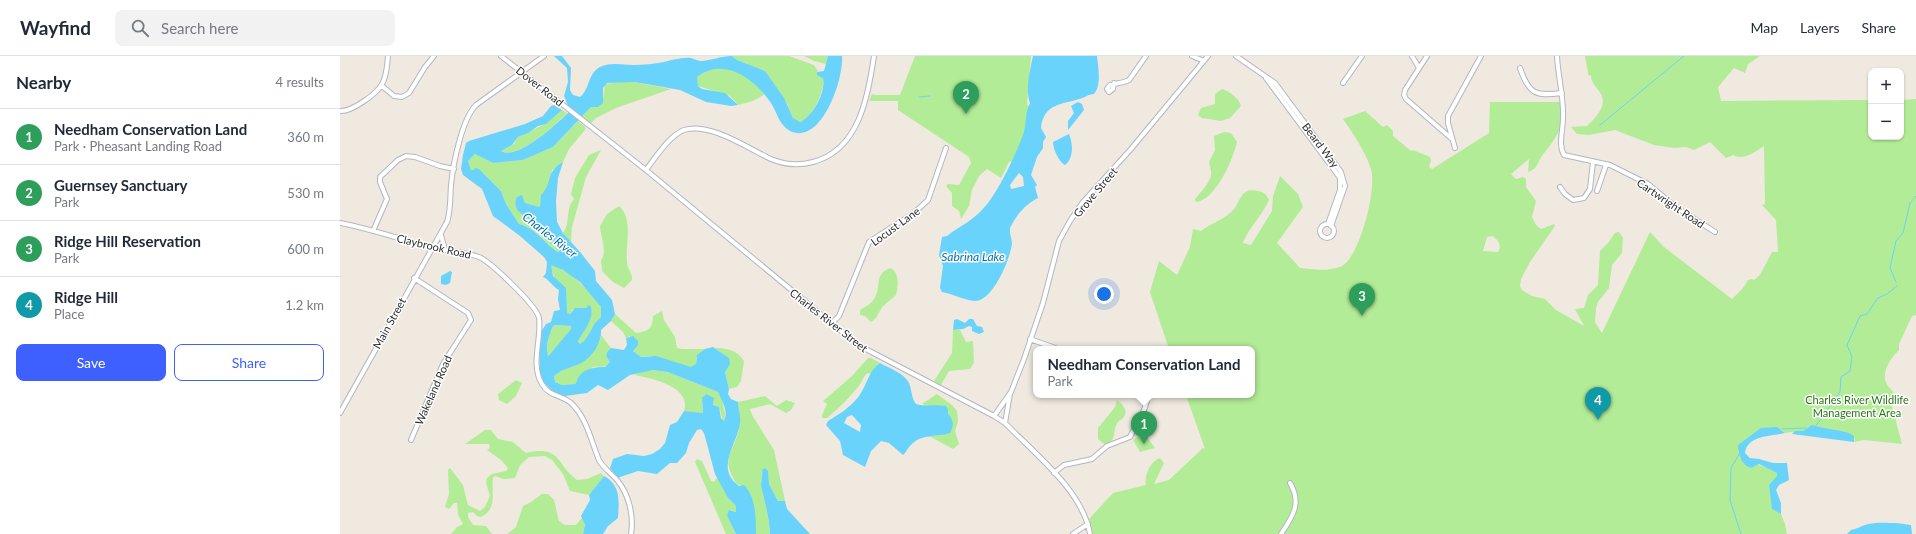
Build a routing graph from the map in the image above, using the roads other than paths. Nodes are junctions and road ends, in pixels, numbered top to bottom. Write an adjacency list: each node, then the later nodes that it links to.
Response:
1 (388, 56): 21 (street)
2 (434, 56): 21 (street)
3 (501, 56): 18 (street, Dover Road)
4 (544, 56): 18 (street, Main Street)
5 (874, 56): 31 (street)
6 (1146, 56): 19 (street)
7 (1192, 56): 15 (street)
8 (1208, 56): 15 (street, Grove Street)
9 (1236, 56): 35 (street, Beard Way)
10 (1362, 56): 20 (street)
11 (1412, 56): 16 (street)
12 (1427, 56): 16 (street)
13 (1481, 56): 25 (street)
14 (1558, 56): 22 (street, Cartwright Road)
15 (1204, 61): 43 (street, Grove Street)
16 (1419, 68): 25 (street)
17 (1520, 68): 22 (street)
18 (521, 72): 24 (street, Dover Road); 30 (street, Main Street)
19 (1114, 83)
20 (1343, 83)
21 (382, 86): 23 (street)
22 (1562, 93): 28 (street, Cartwright Road)
23 (340, 111)
24 (578, 117): 31 (street, Charles River Street)
25 (1452, 139): 27 (street)
26 (946, 148): 42 (street, Locust Lane)
27 (1455, 148)
28 (1593, 162): 29 (street, Cartwright Road); 32 (street)
29 (1606, 165): 33 (street); 37 (street, Cartwright Road)
30 (454, 169): 36 (street); 38 (street, Main Street)
31 (646, 170): 42 (street, Charles River Street)
32 (1560, 187)
33 (1597, 191)
34 (340, 223): 36 (street, Claybrook Road)
35 (1330, 225)
36 (373, 230): 39 (street, Claybrook Road)
37 (1714, 232)
38 (441, 235): 39 (street, Main Street); 40 (street)
39 (432, 247): 40 (street, Claybrook Road); 41 (street, Main Street)
40 (445, 250): 54 (street, Claybrook Road)
41 (414, 278): 47 (street, Main Street); 50 (street, Wakeland Road)
42 (831, 324): 48 (street, Charles River Street)
43 (1030, 339): 44 (street); 45 (street, Grove Street)
44 (1050, 346)
45 (1011, 392): 48 (street, Grove Street); 49 (street)
46 (1148, 398): 51 (street)
47 (340, 413)
48 (994, 416): 49 (street, Charles River Street)
49 (1005, 423): 51 (street, Charles River Street)
50 (411, 440)
51 (1054, 473): 53 (street, Charles River Street)
52 (1290, 483): 57 (street)
53 (1088, 524): 55 (street); 56 (street, Charles River Street)
54 (632, 534)
55 (1073, 534)
56 (1090, 534)
57 (1281, 534)

